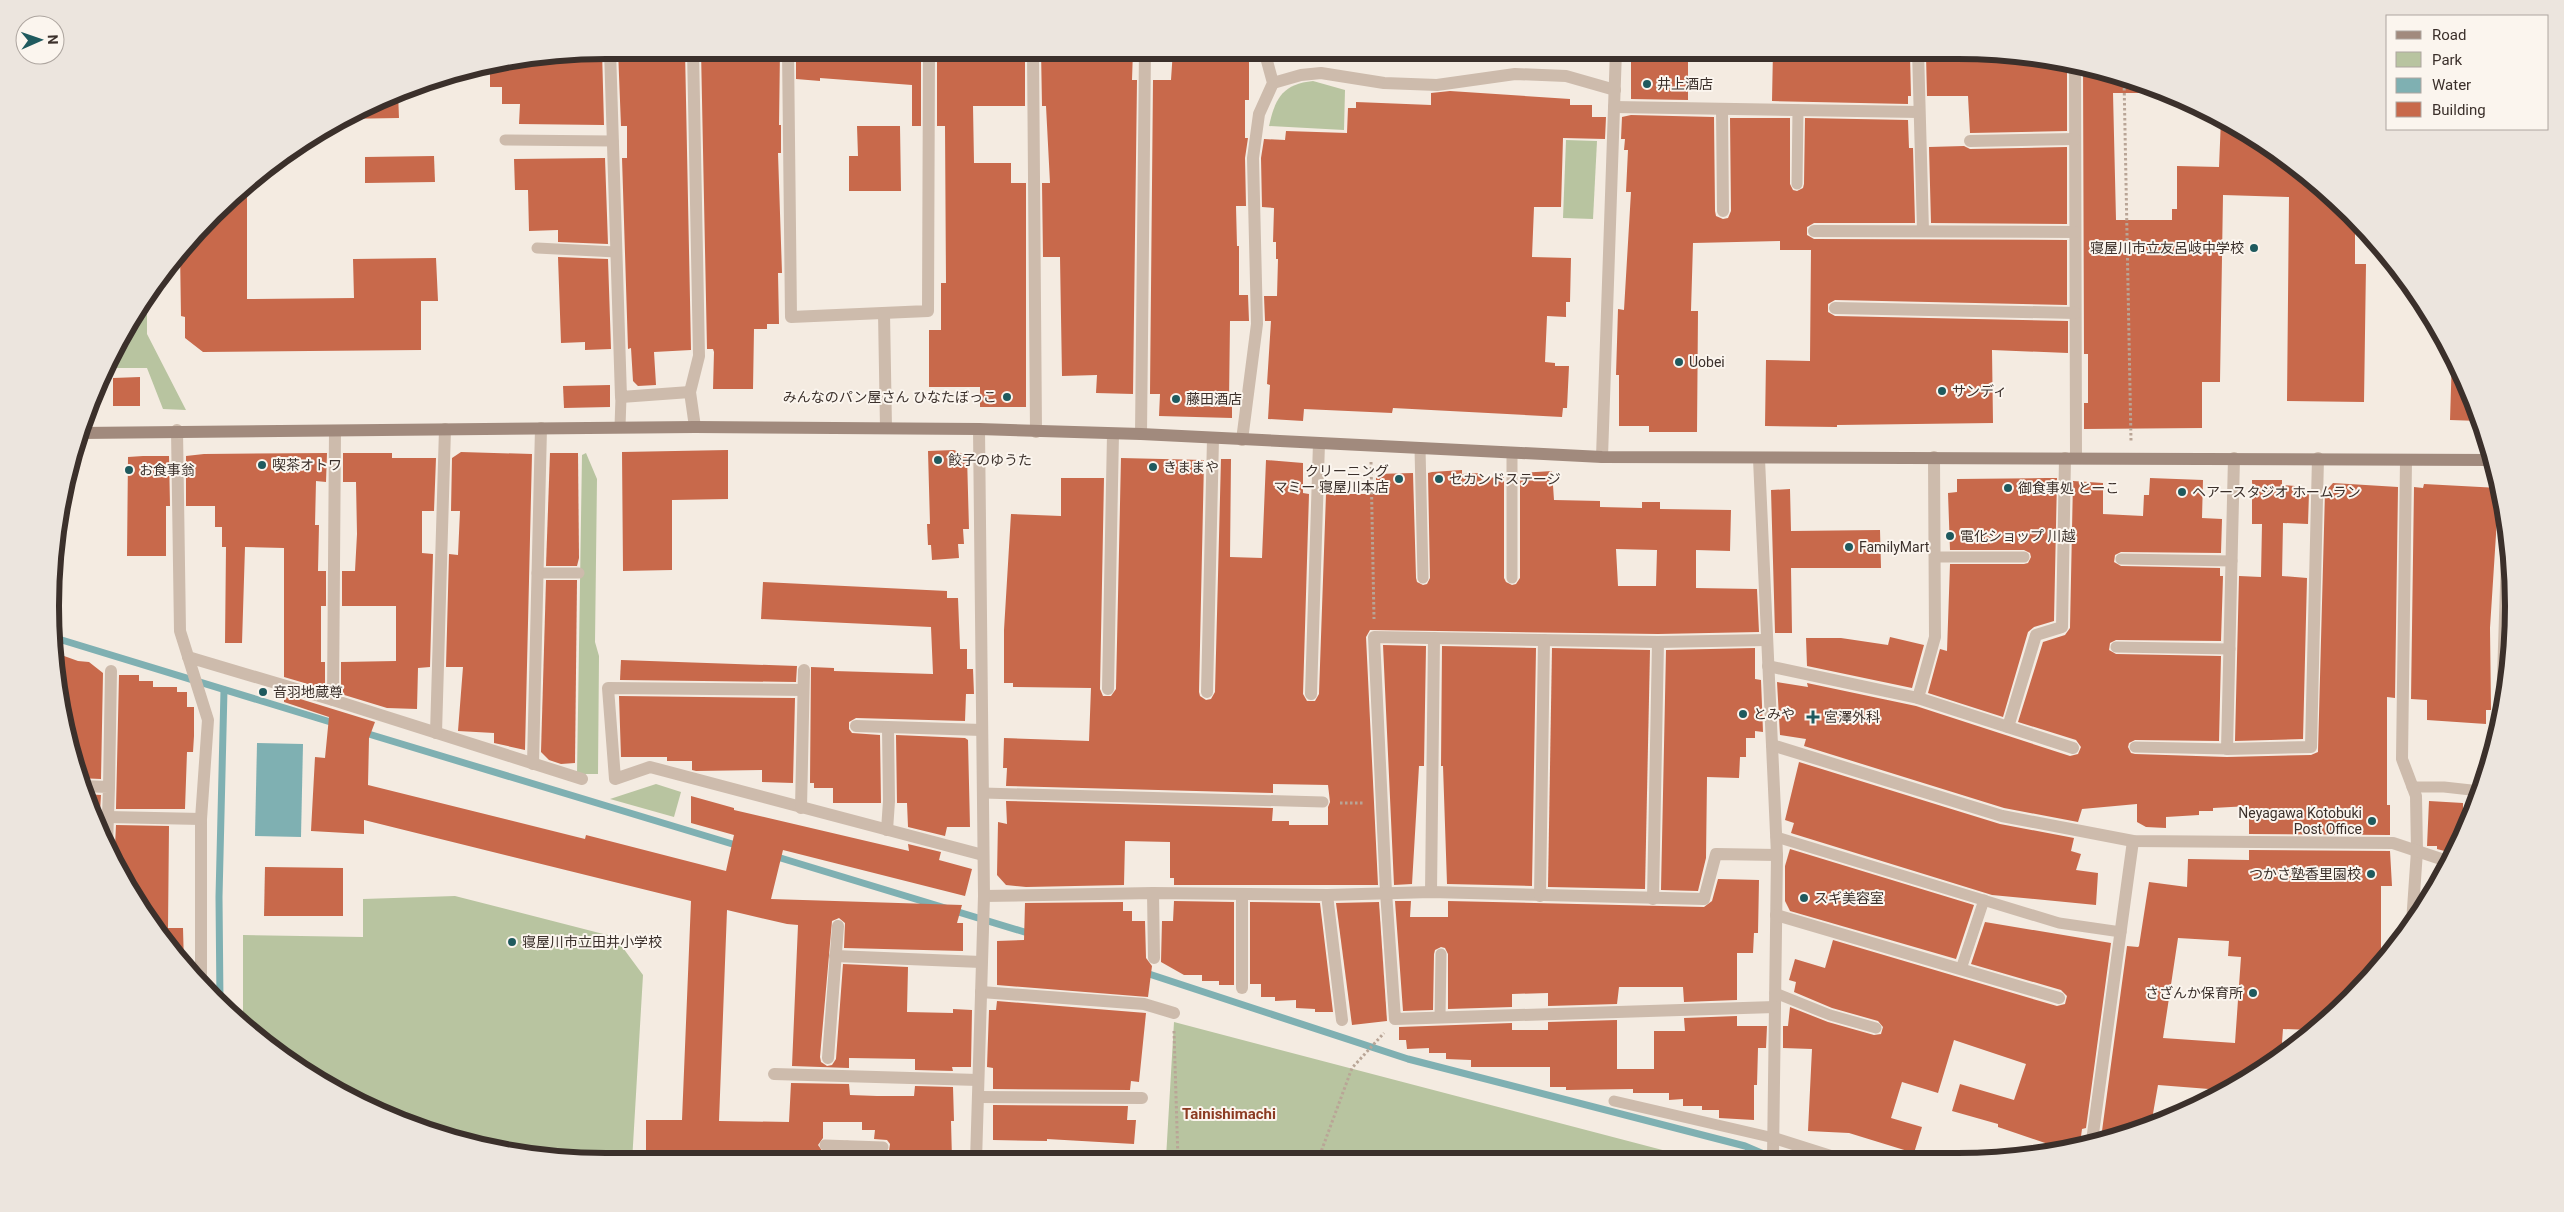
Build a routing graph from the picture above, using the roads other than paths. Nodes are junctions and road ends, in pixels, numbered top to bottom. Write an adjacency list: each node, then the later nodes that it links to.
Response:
1 (610, 59): 19 (street)
2 (692, 59): 31 (street)
3 (788, 59): 29 (street)
4 (928, 59): 29 (street)
5 (1033, 59): 41 (street)
6 (1144, 59): 44 (street)
7 (1266, 59): 11 (street)
8 (1616, 59): 12 (street)
9 (1918, 59): 16 (street)
10 (2075, 71): 17 (street)
11 (1273, 83): 12 (street); 46 (street)
12 (1615, 90): 13 (street)
13 (1614, 107): 14 (street); 50 (street)
14 (1722, 109): 15 (street); 22 (street)
15 (1798, 110): 16 (street); 21 (lane)
16 (1920, 112): 24 (street)
17 (2075, 139): 20 (street); 25 (street)
18 (505, 140): 19 (lane)
19 (613, 141): 27 (street)
20 (1970, 141)
21 (1797, 184)
22 (1723, 211)
23 (1814, 231): 24 (street)
24 (1923, 231): 25 (street)
25 (2075, 232): 30 (street)
26 (537, 248): 27 (lane)
27 (616, 252): 32 (street)
28 (1835, 308): 30 (street)
29 (884, 313): 36 (street)
30 (2075, 313): 52 (street)
31 (690, 392): 32 (street); 33 (street)
32 (621, 396): 34 (lane)
33 (695, 426): 34 (street); 36 (street)
34 (620, 427): 35 (street)
35 (541, 428): 37 (street); 62 (street)
36 (886, 428): 38 (street)
37 (446, 429): 40 (street); 86 (street)
38 (979, 429): 41 (street); 85 (street)
39 (177, 430): 40 (street); 42 (street); 72 (street)
40 (335, 431): 81 (street)
41 (1036, 432): 43 (street)
42 (87, 433)
43 (1113, 434): 44 (street); 76 (street)
44 (1141, 434): 45 (street)
45 (1213, 439): 46 (street); 78 (street)
46 (1242, 440): 47 (street)
47 (1319, 443): 48 (street); 79 (street)
48 (1420, 448): 49 (street); 64 (lane)
49 (1512, 453): 50 (street); 65 (lane)
50 (1602, 457): 55 (street)
51 (1934, 457): 52 (street); 55 (street); 58 (street)
52 (2070, 458): 53 (street); 83 (street)
53 (2234, 458): 54 (street); 61 (street)
54 (2318, 458): 57 (street); 90 (street)
55 (1759, 459): 68 (street)
56 (2486, 460): 57 (street)
57 (2406, 461): 95 (street)
58 (1935, 557): 59 (lane); 80 (street)
59 (2024, 557)
60 (2121, 559): 61 (lane)
61 (2232, 561): 71 (street)
62 (538, 573): 63 (lane); 91 (street)
63 (578, 573)
64 (1423, 578)
65 (1512, 578)
66 (1434, 638): 67 (street); 110 (street); 111 (street)
67 (1544, 640): 69 (street); 115 (street)
68 (1766, 640): 69 (street); 73 (street)
69 (1658, 642): 117 (street)
70 (2116, 647): 71 (lane)
71 (2230, 649): 90 (street)
72 (188, 656): 81 (street); 101 (street)
73 (1768, 666): 80 (street); 87 (street)
74 (804, 670): 77 (street)
75 (111, 671): 94 (street)
76 (1108, 689)
77 (803, 690): 99 (street); 99 (street)
78 (1207, 692)
79 (1311, 694)
80 (1918, 698): 83 (street)
81 (333, 700): 86 (street)
82 (856, 726): 84 (street)
83 (2008, 727): 89 (street)
84 (888, 728): 85 (street); 102 (street)
85 (982, 730): 97 (street)
86 (436, 733): 91 (street)
87 (1772, 745): 104 (street); 105 (street)
88 (2135, 747): 90 (lane)
89 (2073, 748)
90 (2227, 748)
91 (533, 764): 92 (street)
92 (582, 779)
93 (90, 786): 94 (street)
94 (108, 787): 100 (street)
95 (2412, 787): 96 (lane); 106 (street)
96 (2473, 790)
97 (983, 793): 98 (lane); 107 (street)
98 (1323, 802)
99 (800, 808): 102 (street)
100 (108, 817): 101 (street); 103 (street)
101 (201, 819): 128 (street)
102 (887, 830): 107 (street)
103 (107, 831)
104 (1776, 837): 108 (street); 118 (lane)
105 (2133, 841): 106 (street); 122 (street)
106 (2417, 851): 109 (street); 119 (street)
107 (983, 855): 116 (street)
108 (1777, 855): 117 (street); 120 (street)
109 (2443, 860)
110 (1386, 892): 111 (street); 113 (street); 135 (street)
111 (1430, 892): 115 (street)
112 (1153, 893): 114 (street); 116 (street); 125 (street)
113 (1327, 895): 114 (street); 136 (street)
114 (1242, 896): 129 (street)
115 (1540, 896): 117 (street)
116 (983, 899): 126 (street)
117 (1653, 899)
118 (1984, 900): 122 (lane); 127 (lane)
119 (2413, 910)
120 (1776, 915): 127 (street); 131 (street)
121 (838, 926): 124 (street)
122 (2121, 932): 144 (street)
123 (1441, 954): 135 (lane)
124 (835, 956): 126 (street); 138 (street)
125 (1154, 958)
126 (982, 962): 130 (street)
127 (1961, 970): 132 (street)
128 (201, 974)
129 (1242, 988)
130 (980, 992): 134 (street); 140 (street)
131 (1775, 993): 133 (street); 137 (lane)
132 (2058, 998)
133 (1775, 1007): 135 (street); 145 (street)
134 (1174, 1013)
135 (1440, 1017)
136 (1342, 1020)
137 (1876, 1028)
138 (828, 1058)
139 (774, 1074): 140 (street)
140 (978, 1080): 141 (street)
141 (979, 1097): 142 (street); 150 (street)
142 (1142, 1098)
143 (1614, 1101): 145 (lane)
144 (2093, 1137)
145 (1774, 1138): 151 (street); 152 (street)
146 (826, 1145): 147 (lane)
147 (847, 1146): 148 (lane); 149 (lane)
148 (883, 1147)
149 (847, 1153)
150 (976, 1153)
151 (1773, 1153)
152 (1821, 1153)

